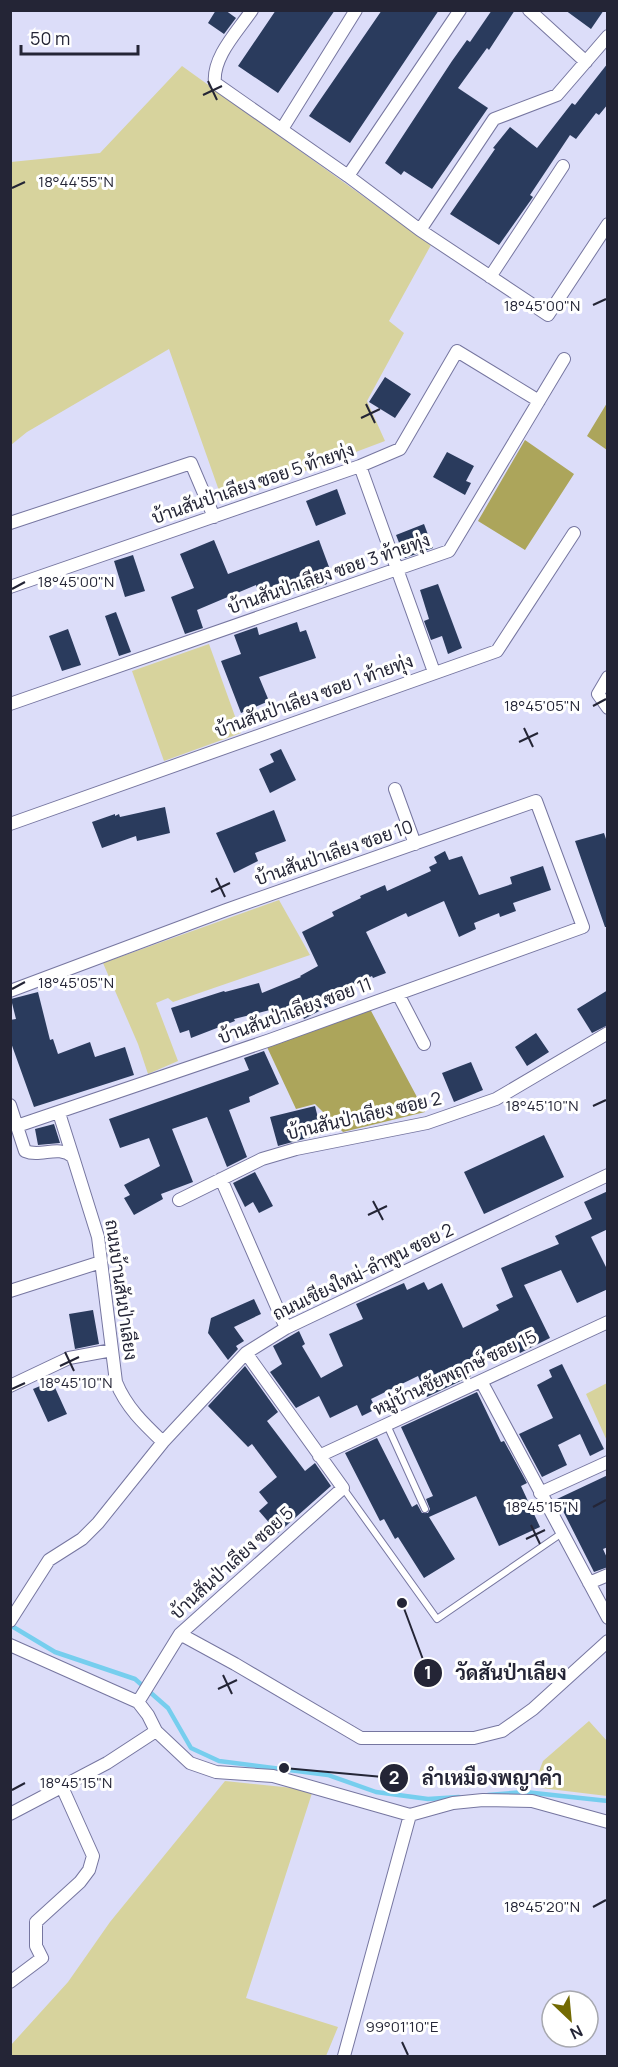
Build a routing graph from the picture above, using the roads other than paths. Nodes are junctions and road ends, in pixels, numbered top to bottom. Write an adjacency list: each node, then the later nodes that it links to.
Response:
1 (252, 10): 7 (street)
2 (356, 10): 7 (street)
3 (460, 10): 9 (street)
4 (529, 10): 6 (street)
5 (608, 36): 6 (street)
6 (586, 62): 11 (street)
7 (282, 129): 9 (street)
8 (563, 166): 12 (street)
9 (348, 176): 11 (street)
10 (608, 224): 12 (street)
11 (420, 230): 12 (street)
12 (490, 276)
13 (564, 359): 14 (street, บ้านสันป่าเลียง ซอย 3 ท้ายทุ่ง)
14 (539, 401): 15 (street, บ้านสันป่าเลียง ซอย 5 ท้ายทุ่ง); 19 (street, บ้านสันป่าเลียง ซอย 3 ท้ายทุ่ง)
15 (360, 466): 16 (street, บ้านสันป่าเลียง ซอย 5 ท้ายทุ่ง); 19 (street)
16 (214, 517): 17 (street); 20 (street, บ้านสันป่าเลียง ซอย 5 ท้ายทุ่ง)
17 (10, 523)
18 (574, 533): 21 (street, บ้านสันป่าเลียง ซอย 1 ท้ายทุ่ง)
19 (397, 570): 21 (street); 23 (street, บ้านสันป่าเลียง ซอย 3 ท้ายทุ่ง)
20 (10, 587)
21 (434, 672): 26 (street, บ้านสันป่าเลียง ซอย 1 ท้ายทุ่ง)
22 (608, 677): 24 (street)
23 (10, 704)
24 (608, 708)
25 (395, 789): 27 (street)
26 (10, 824)
27 (415, 844): 28 (street, บ้านสันป่าเลียง ซอย 10); 29 (street, บ้านสันป่าเลียง ซอย 10)
28 (583, 927): 30 (street, บ้านสันป่าเลียง ซอย 11)
29 (10, 991)
30 (398, 994): 32 (street); 34 (street, บ้านสันป่าเลียง ซอย 11)
31 (608, 1033): 38 (street, บ้านสันป่าเลียง ซอย 2)
32 (424, 1044)
33 (10, 1105): 35 (street)
34 (59, 1113): 35 (street, บ้านสันป่าเลียง ซอย 11); 36 (street, ถนนบ้านสันป่าเลียง)
35 (17, 1126): 36 (street)
36 (73, 1157): 40 (street, ถนนบ้านสันป่าเลียง)
37 (608, 1174): 43 (street, ถนนเชียงใหม่-ลำพูน ซอย 2)
38 (221, 1179): 39 (street, บ้านสันป่าเลียง ซอย 2); 43 (street)
39 (179, 1200)
40 (101, 1262): 41 (street); 44 (street, ถนนบ้านสันป่าเลียง)
41 (10, 1291)
42 (608, 1322): 46 (street, หมู่บ้านชัยพฤกษ์ ซอย 15)
43 (286, 1328): 45 (street, ถนนเชียงใหม่-ลำพูน ซอย 2)
44 (112, 1350): 47 (street); 49 (street, ถนนบ้านสันป่าเลียง)
45 (246, 1353): 49 (street, ถนนเชียงใหม่-ลำพูน ซอย 2); 50 (street)
46 (481, 1380): 48 (street, หมู่บ้านชัยพฤกษ์ ซอย 15); 53 (street)
47 (10, 1386)
48 (387, 1425): 50 (street, หมู่บ้านชัยพฤกษ์ ซอย 15); 54 (lane)
49 (163, 1442): 58 (street, ถนนเชียงใหม่-ลำพูน ซอย 2)
50 (319, 1456): 52 (street)
51 (608, 1462): 53 (street)
52 (343, 1488): 55 (lane); 60 (street, บ้านสันป่าเลียง ซอย 5)
53 (540, 1492): 55 (street)
54 (425, 1509)
55 (562, 1533): 57 (street)
56 (608, 1575): 57 (street)
57 (589, 1583): 59 (street)
58 (13, 1616)
59 (608, 1618)
60 (180, 1634): 61 (street); 63 (street, บ้านสันป่าเลียง ซอย 5)
61 (608, 1641)
62 (10, 1645): 63 (street)
63 (138, 1702): 64 (street)
64 (156, 1731): 65 (street); 67 (street)
65 (62, 1787): 66 (street); 69 (street)
66 (10, 1814)
67 (410, 1815): 68 (street); 70 (street)
68 (608, 1822)
69 (10, 1982)
70 (344, 2056)

